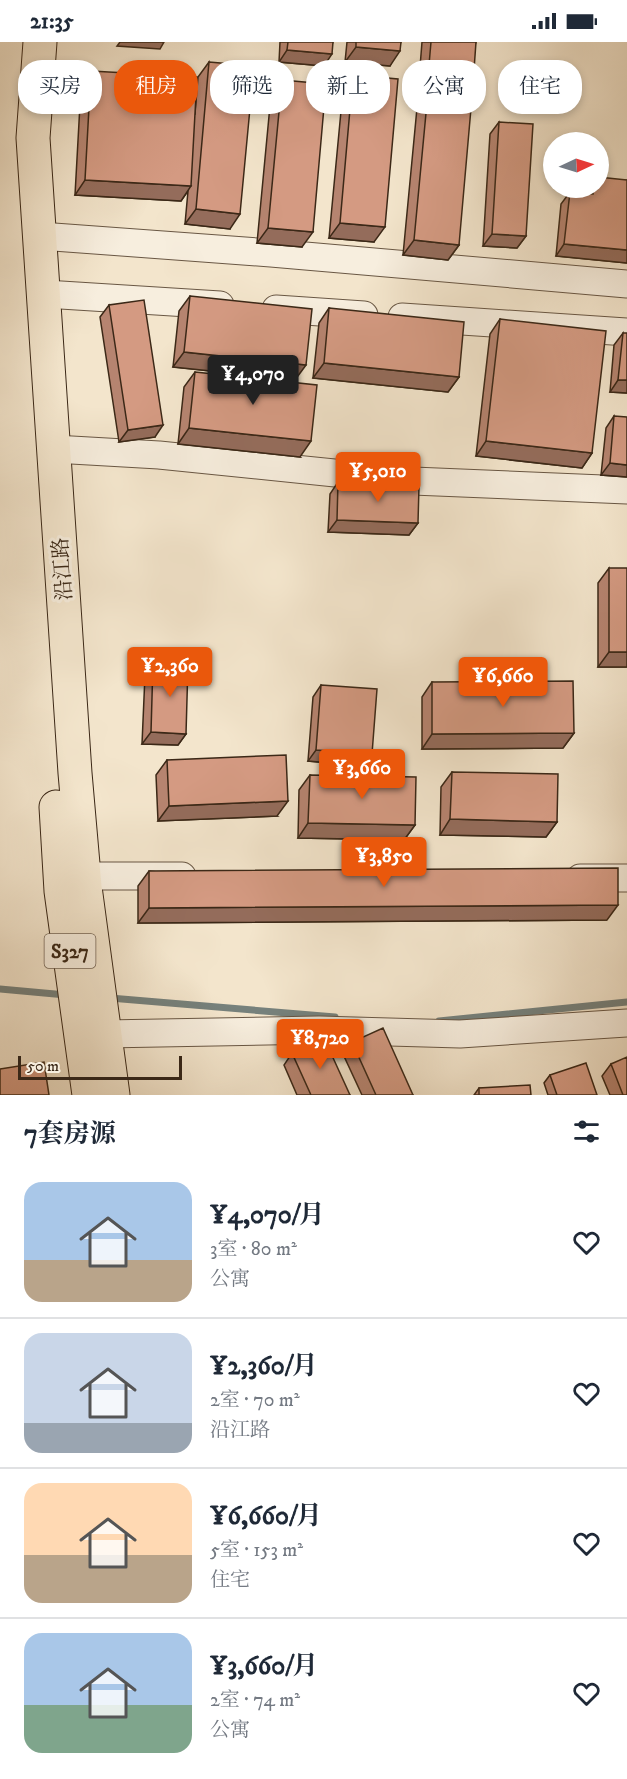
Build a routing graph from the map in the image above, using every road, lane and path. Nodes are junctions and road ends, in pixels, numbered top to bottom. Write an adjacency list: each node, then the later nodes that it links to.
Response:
1 (18, 42): 12 (main road, 沿江路)
2 (40, 42): 3 (main road, 沿江路)
3 (40, 236): 4 (street); 5 (main road, 沿江路)
4 (627, 284)
5 (45, 294): 6 (street); 7 (main road, 沿江路)
6 (627, 332)
7 (54, 449): 8 (street); 12 (main road, 沿江路)
8 (627, 490)
9 (202, 877): 12 (street)
10 (556, 878): 11 (street)
11 (627, 878)
12 (73, 882): 13 (main road, 沿江路)
13 (95, 1019): 14 (street); 15 (main road, 沿江路); 16 (main road, 沿江路)
14 (627, 1023)
15 (89, 1095)
16 (113, 1095)

